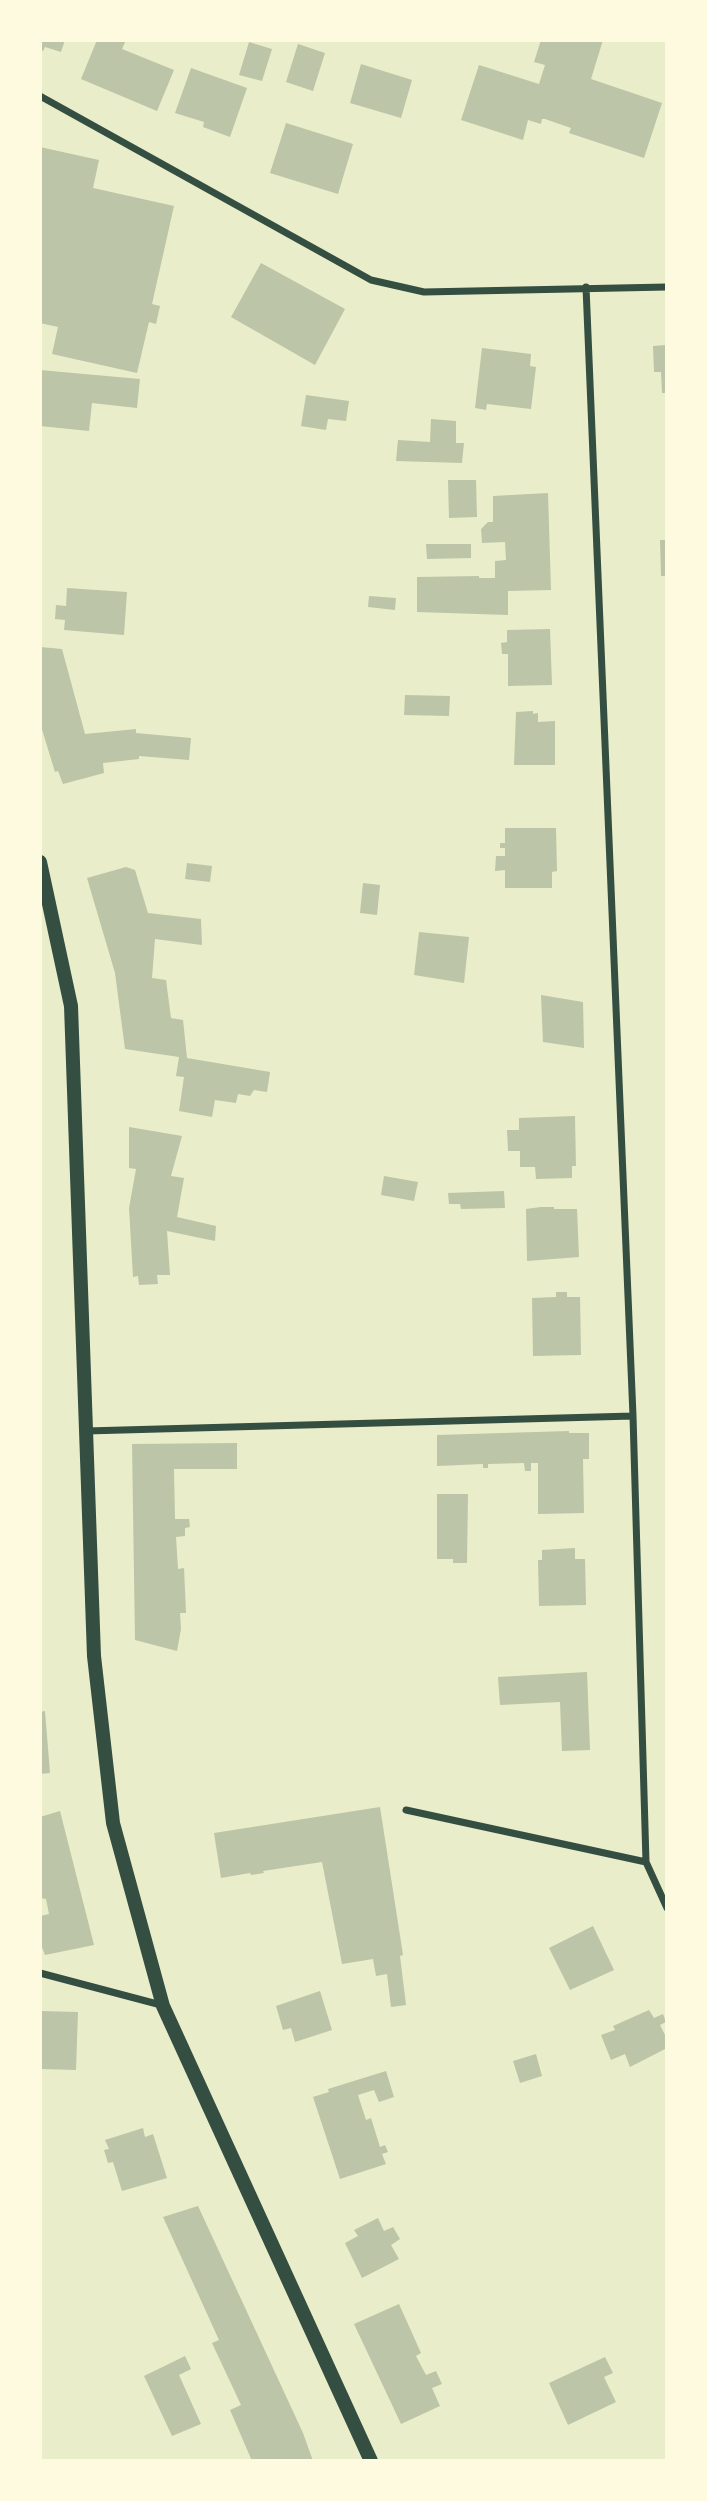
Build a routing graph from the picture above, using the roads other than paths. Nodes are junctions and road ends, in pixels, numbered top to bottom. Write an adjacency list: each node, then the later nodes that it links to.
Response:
1 (40, 96): 2 (street)
2 (586, 288): 3 (street); 5 (street)
3 (667, 288)
4 (40, 862): 6 (main road)
5 (633, 1416): 6 (street); 8 (street)
6 (86, 1431): 11 (main road)
7 (406, 1810): 8 (street)
8 (646, 1862): 9 (street)
9 (667, 1908)
10 (40, 1973): 11 (street)
11 (163, 2006): 12 (main road)
12 (371, 2461)

